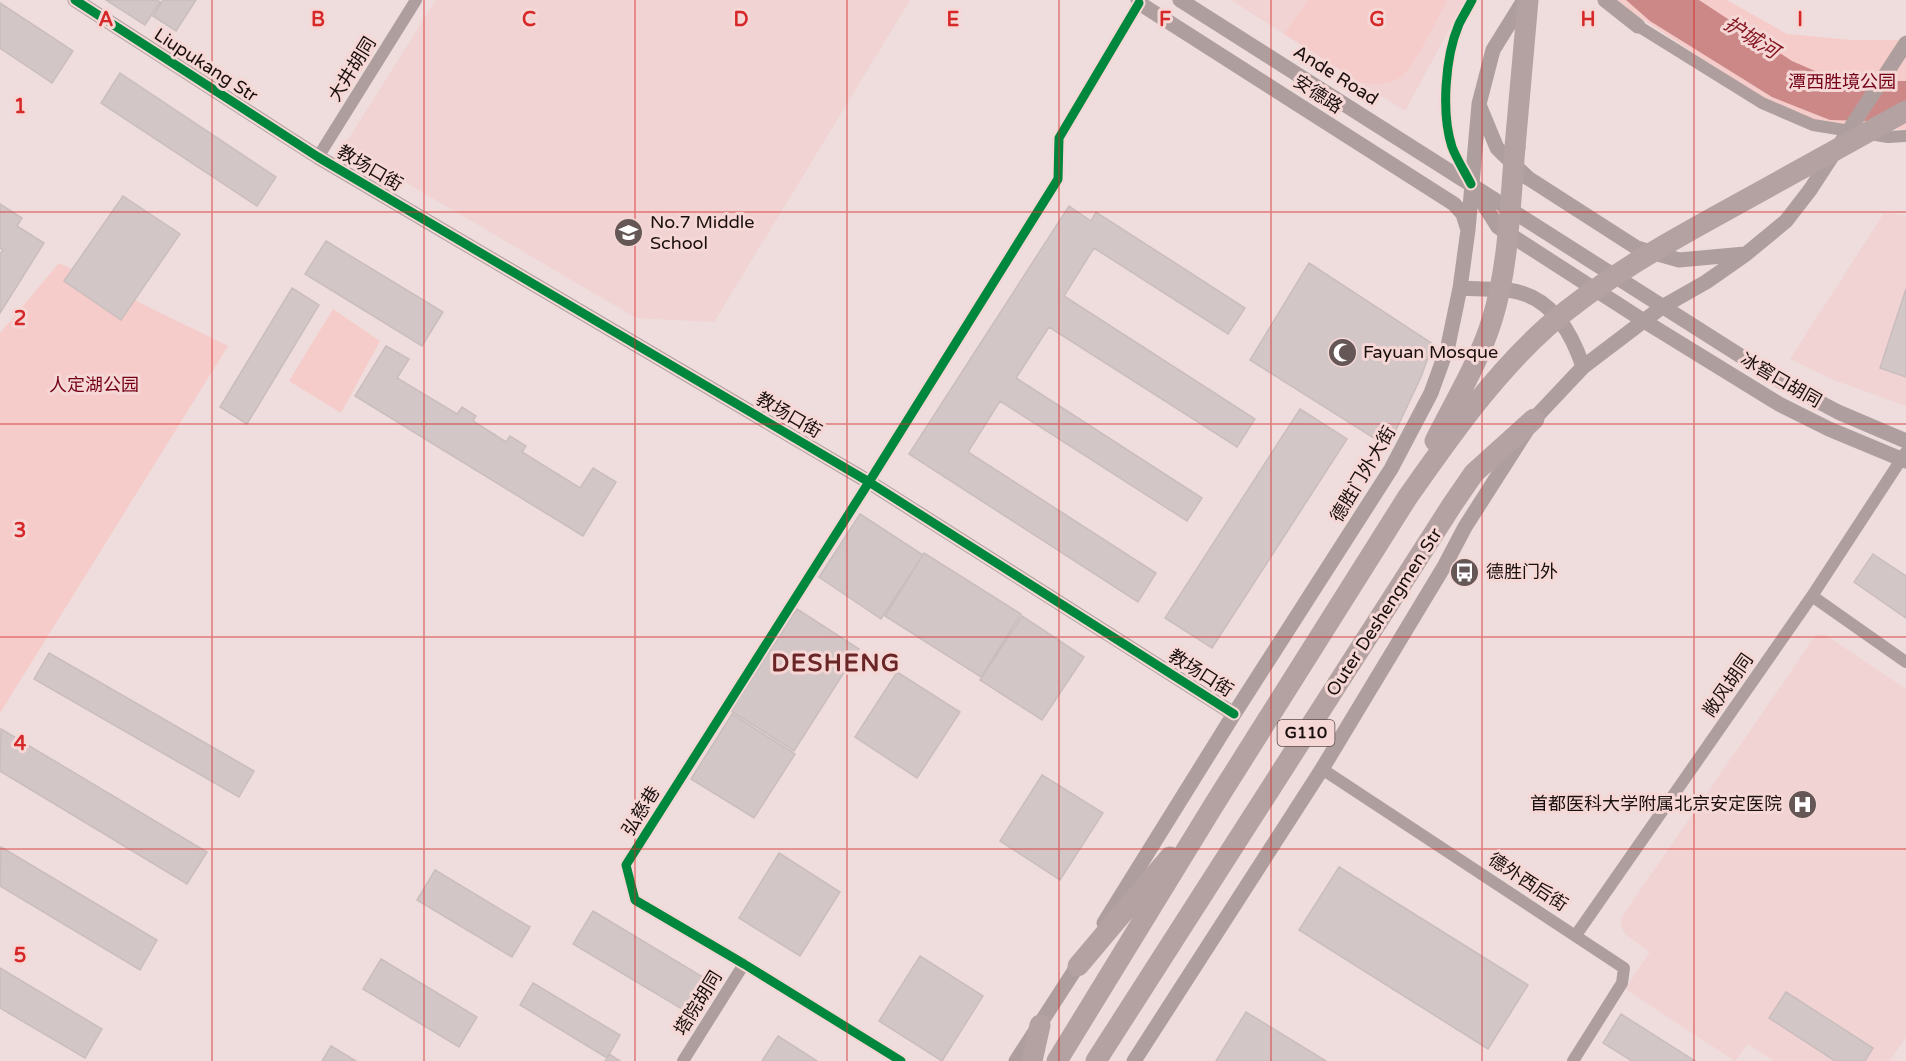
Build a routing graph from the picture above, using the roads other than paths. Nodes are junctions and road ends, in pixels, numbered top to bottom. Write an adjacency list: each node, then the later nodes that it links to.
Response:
1 (75, 0): 12 (street, Liupukang Str)
2 (416, 0): 12 (street, 大井胡同)
3 (1180, 0): 13 (street, Ande Road)
4 (1526, 0): 9 (street, 德胜门外大街); 24 (highway, bridge)
5 (1605, 0): 7 (street)
6 (1138, 2): 14 (street, 安德路); 23 (street, 弘慈巷)
7 (1638, 26): 11 (street)
8 (1906, 43): 15 (street, Outer Deshengmen Str, bridge)
9 (1479, 104): 13 (street, 德胜门外大街); 15 (street)
10 (1906, 111): 24 (highway, bridge)
11 (1906, 136)
12 (318, 157): 23 (street, 教场口街)
13 (1471, 184): 14 (street, 德胜门外大街); 17 (street, Ande Road); 18 (street, 冰窖口胡同)
14 (1468, 230): 16 (street, 德胜门外大街)
15 (1746, 254): 17 (street, Outer Deshengmen Str)
16 (1460, 288): 19 (street); 27 (street, 德胜门外大街)
17 (1662, 307): 18 (street, Outer Deshengmen Str); 21 (street, 冰窖口胡同)
18 (1644, 321): 19 (street, Outer Deshengmen Str); 22 (street, 冰窖口胡同)
19 (1583, 367): 20 (street, Outer Deshengmen Str)
20 (1534, 419): 28 (street, Outer Deshengmen Str); 39 (highway, Outer Deshengmen Str / G110)
21 (1906, 441)
22 (1904, 457): 25 (street, 敞风胡同)
23 (869, 482): 27 (street, 教场口街); 31 (street, 弘慈巷)
24 (1407, 498): 29 (highway, G110)
25 (1812, 596): 26 (street); 30 (street, 敞风胡同)
26 (1906, 662)
27 (1234, 714): 32 (street)
28 (1322, 769): 30 (street, 德外西后街); 40 (street, Outer Deshengmen Str)
29 (1215, 803): 32 (highway); 38 (highway, G110)
30 (1576, 935): 41 (street, 德外西后街)
31 (744, 964): 34 (street, 塔院胡同); 35 (street, 弘慈巷)
32 (1078, 966): 33 (street)
33 (1040, 1025): 36 (street); 37 (highway)
34 (683, 1061)
35 (901, 1061)
36 (1016, 1061)
37 (1032, 1061)
38 (1057, 1061)
39 (1096, 1061)
40 (1134, 1061)
41 (1573, 1061)

